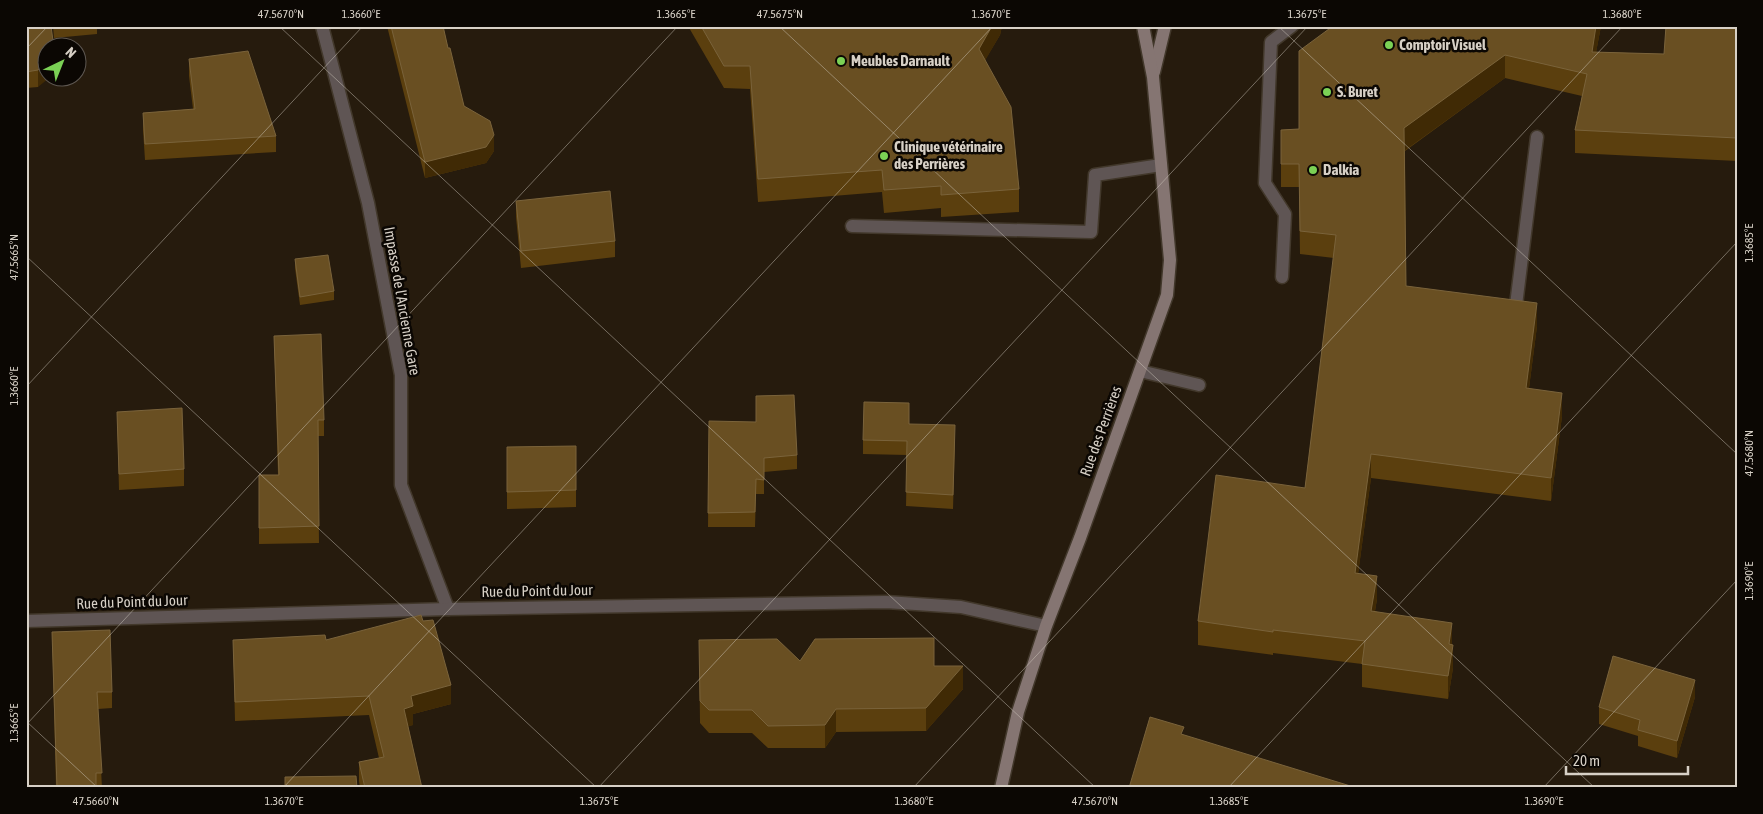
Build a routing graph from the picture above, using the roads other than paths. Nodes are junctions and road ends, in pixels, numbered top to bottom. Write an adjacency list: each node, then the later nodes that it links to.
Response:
1 (322, 26): 13 (street, Impasse de l’Ancienne Gare)
2 (1144, 26): 5 (street, Rue des Perrières)
3 (1165, 26): 5 (street, Rue des Perrières)
4 (1292, 26): 9 (street)
5 (1153, 76): 7 (street, Rue des Perrières)
6 (1537, 136): 10 (street)
7 (1161, 165): 8 (street); 11 (street, Rue des Perrières)
8 (852, 226)
9 (1282, 277)
10 (1514, 313)
11 (1140, 371): 12 (street); 15 (street, Rue des Perrières)
12 (1199, 385)
13 (448, 609): 14 (street, Rue du Point du Jour); 15 (street, Rue du Point du Jour)
14 (26, 621)
15 (1046, 626): 16 (street, Rue des Perrières)
16 (1001, 788)

